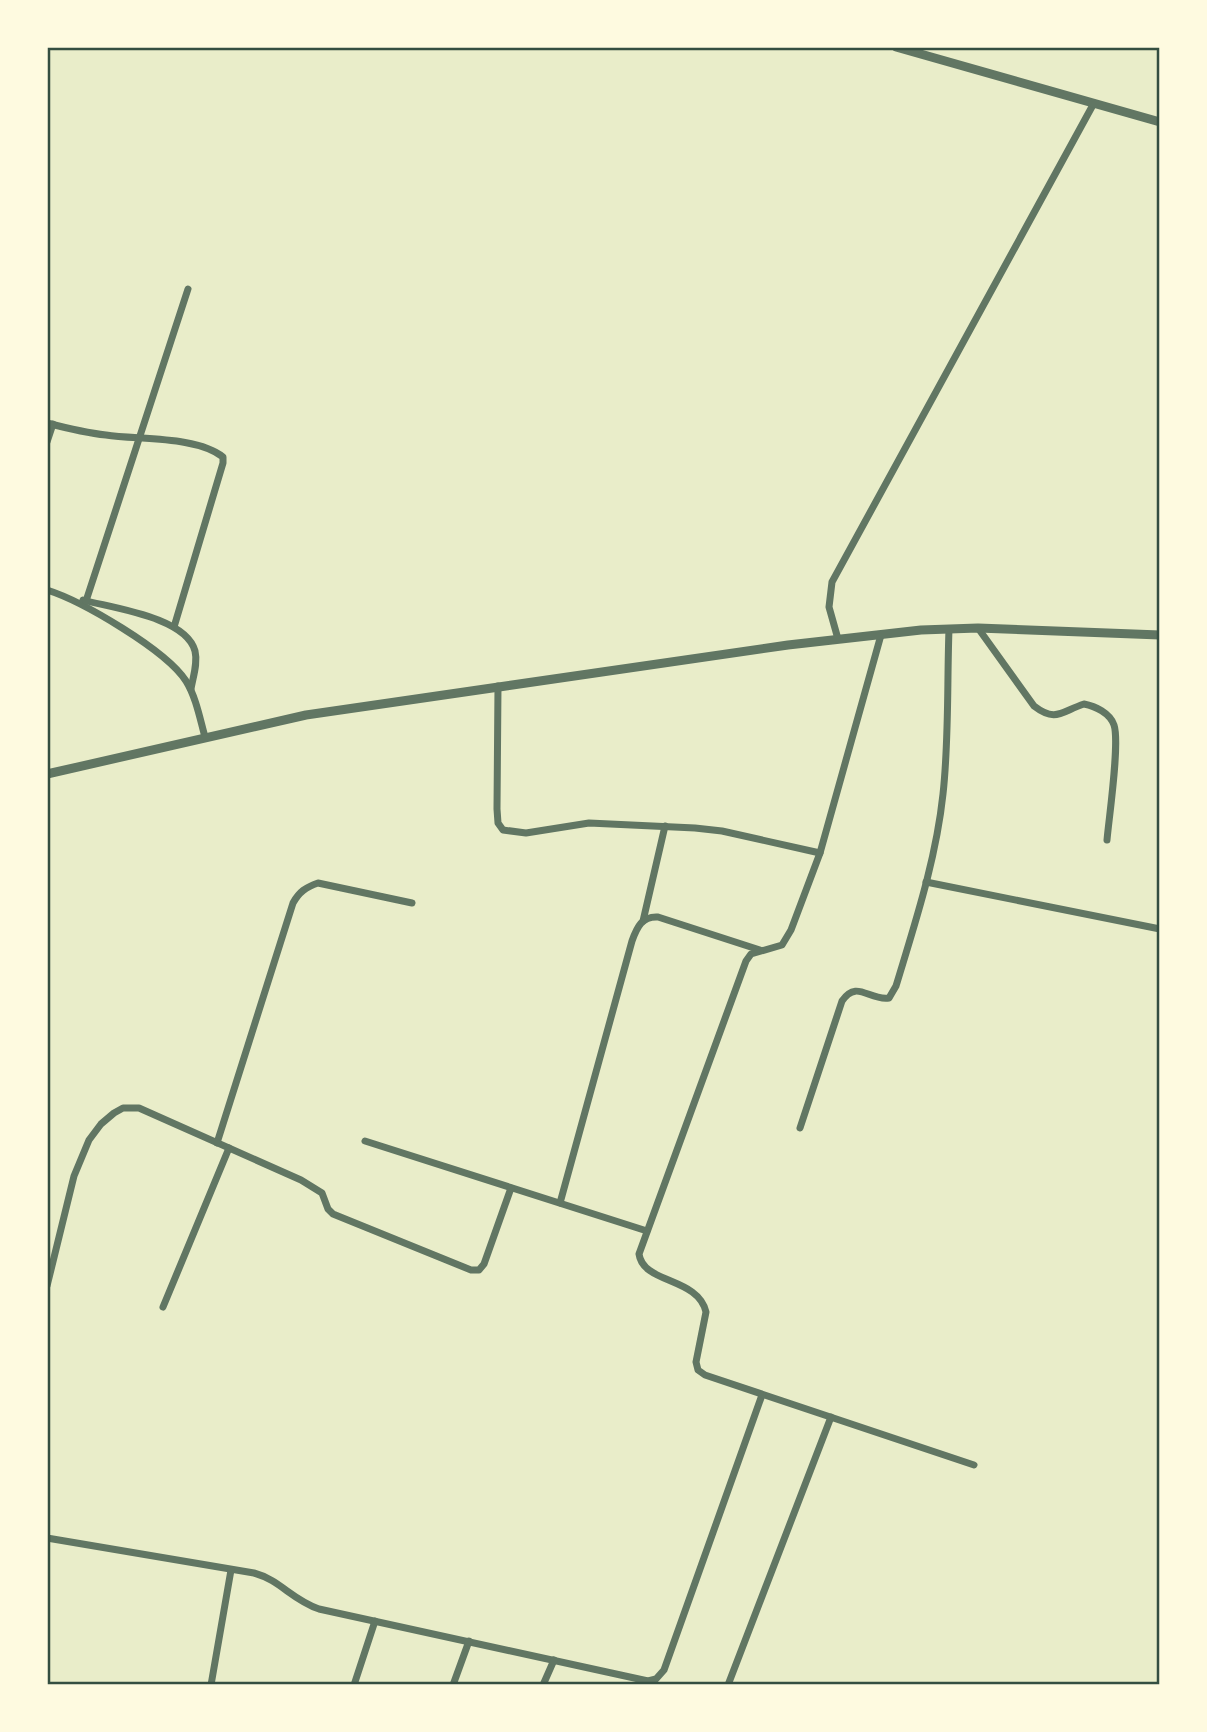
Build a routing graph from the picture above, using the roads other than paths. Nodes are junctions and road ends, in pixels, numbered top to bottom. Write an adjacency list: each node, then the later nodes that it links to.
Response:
1 (896, 47): 2 (street)
2 (1094, 103): 3 (street); 16 (street)
3 (1160, 122)
4 (188, 289): 6 (street)
5 (50, 423): 6 (street); 7 (street)
6 (139, 439): 10 (street); 11 (street)
7 (47, 442)
8 (47, 590): 9 (street)
9 (64, 595): 10 (street); 18 (street)
10 (86, 601): 11 (street)
11 (174, 626): 18 (street)
12 (978, 628): 13 (street); 15 (street); 22 (street)
13 (949, 629): 14 (street); 24 (street)
14 (881, 635): 16 (street); 23 (street)
15 (1160, 635)
16 (838, 639): 17 (street)
17 (498, 686): 19 (street); 21 (street)
18 (191, 690): 19 (street)
19 (205, 737): 20 (street)
20 (47, 774)
21 (665, 826): 23 (street); 26 (street)
22 (1107, 840)
23 (820, 853): 28 (street)
24 (926, 882): 27 (street); 29 (street)
25 (412, 903): 31 (street)
26 (643, 921): 28 (street); 34 (street)
27 (1160, 929)
28 (761, 950): 35 (street)
29 (800, 1128)
30 (365, 1141): 33 (street)
31 (217, 1143): 32 (street); 36 (street)
32 (229, 1148): 33 (street); 37 (street)
33 (511, 1188): 34 (street)
34 (560, 1203): 35 (street)
35 (647, 1231): 38 (street)
36 (47, 1286)
37 (163, 1307)
38 (762, 1395): 39 (street); 45 (street)
39 (831, 1418): 40 (street); 50 (street)
40 (974, 1465)
41 (47, 1538): 42 (street)
42 (231, 1570): 43 (street); 46 (street)
43 (375, 1621): 44 (street); 47 (street)
44 (469, 1641): 45 (street); 48 (street)
45 (554, 1660): 49 (street)
46 (211, 1685)
47 (354, 1685)
48 (453, 1685)
49 (543, 1685)
50 (728, 1685)

